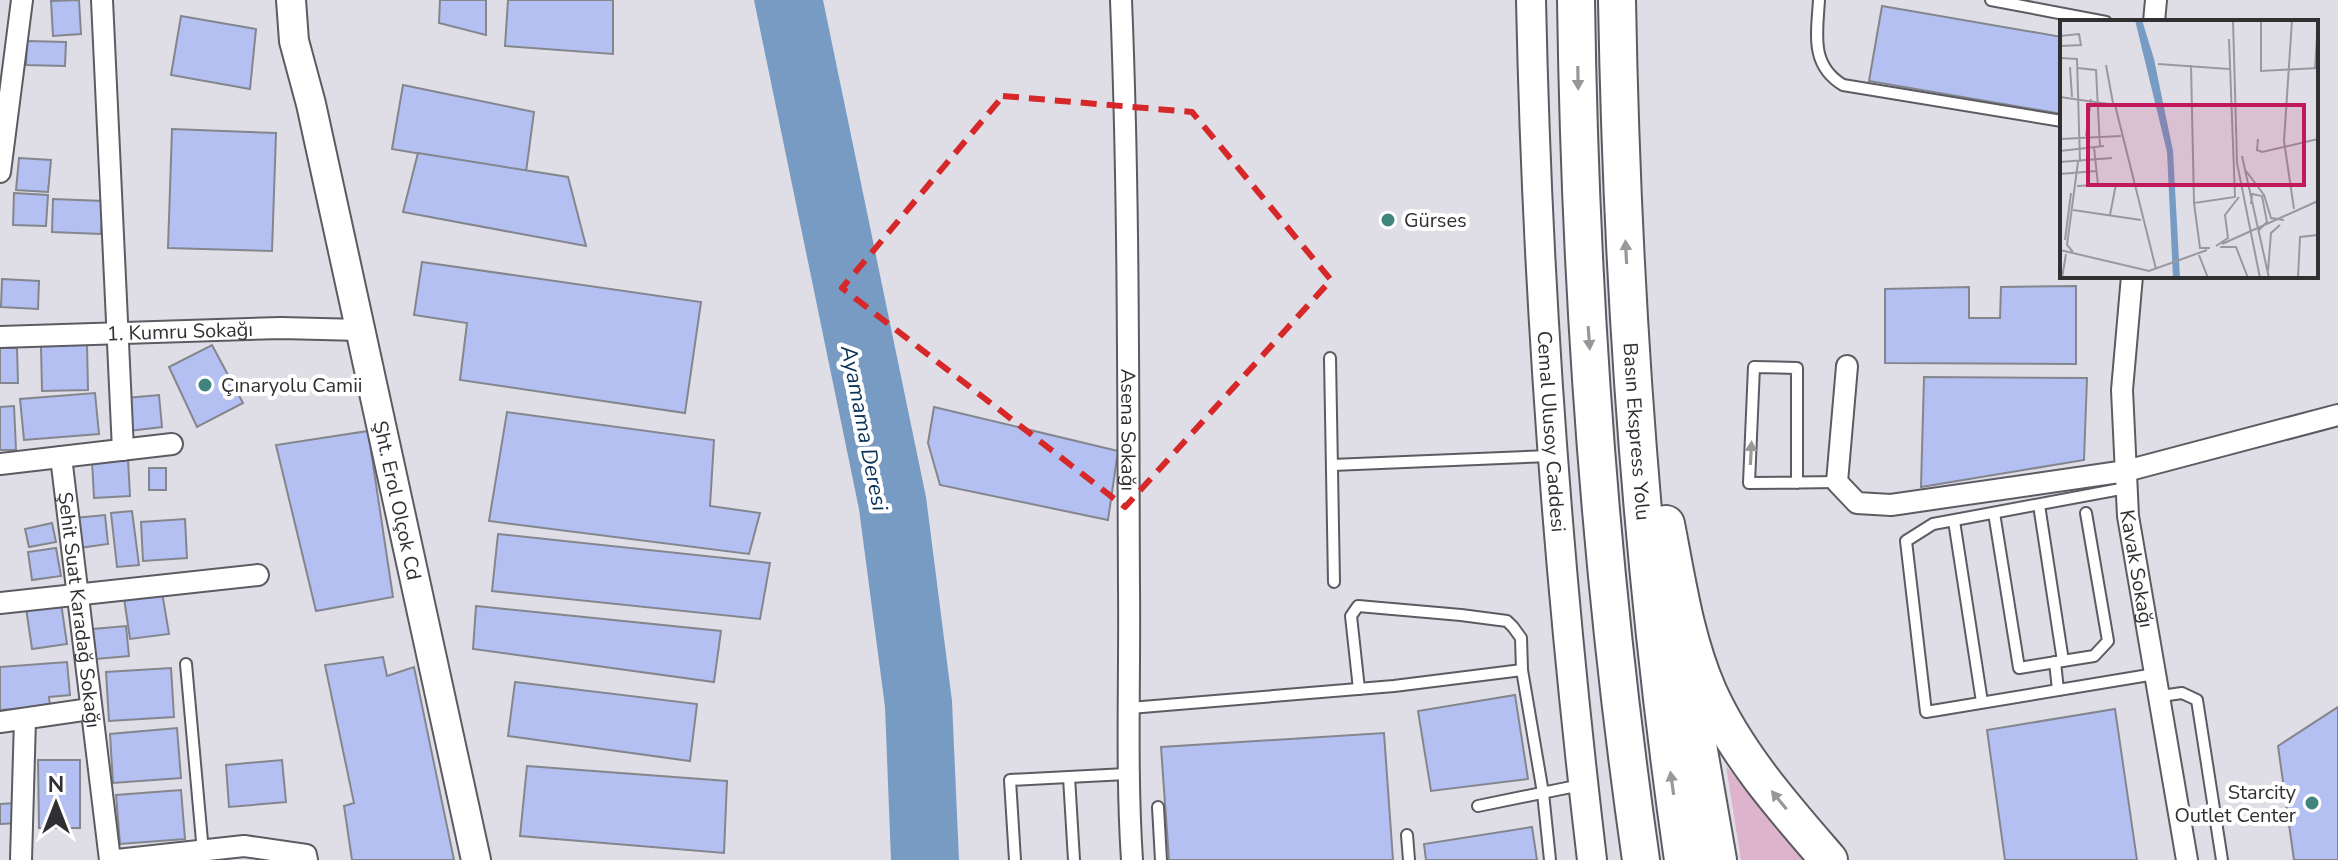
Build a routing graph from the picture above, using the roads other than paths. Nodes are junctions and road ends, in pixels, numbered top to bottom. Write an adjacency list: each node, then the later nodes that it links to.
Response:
1 (22, 0): 14 (street)
2 (102, 0): 17 (street)
3 (291, 0): 16 (street, Şht. Erol Olçok Cd)
4 (1121, 0): 50 (street, Asena Sokağı)
5 (1531, 0): 25 (street, Cemal Ulusoy Caddesi)
6 (1576, 0): 41 (highway, Basın Ekspress Yolu, one-way to 41)
7 (1617, 0): 19 (highway, Basın Ekspress Yolu, one-way to 7)
8 (1819, 0): 13 (lane)
9 (1991, 0): 11 (lane)
10 (2156, 0): 12 (street)
11 (2096, 20)
12 (2154, 20)
13 (2060, 121)
14 (0, 172)
15 (2132, 278): 29 (street, Kavak Sokağı)
16 (361, 330): 17 (street, 1. Kumru Sokağı); 66 (street, Şht. Erol Olçok Cd)
17 (119, 333): 18 (street, 1. Kumru Sokağı); 24 (street)
18 (0, 337)
19 (1632, 357): 36 (highway); 76 (highway, Basın Ekspress Yolu, one-way to 19)
20 (1330, 358): 28 (lane)
21 (1847, 366): 30 (street)
22 (2338, 415): 29 (street)
23 (172, 444): 24 (street)
24 (123, 450): 26 (street)
25 (1552, 455): 28 (lane); 56 (street, Cemal Ulusoy Caddesi)
26 (61, 457): 27 (street); 39 (street, Şehit Suat Karadağ Sokağı)
27 (0, 464)
28 (1332, 465): 38 (lane)
29 (2126, 480): 30 (street); 32 (lane); 45 (street, Kavak Sokağı)
30 (1837, 482): 31 (lane)
31 (1797, 483): 31 (lane, one-way to 31)
32 (2039, 505): 33 (lane); 42 (lane)
33 (1994, 513): 35 (lane); 42 (lane)
34 (2086, 513): 42 (lane)
35 (1954, 521): 49 (lane); 49 (lane)
36 (1666, 524): 77 (highway); 78 (highway, one-way to 36)
37 (258, 575): 39 (street)
38 (1334, 582)
39 (77, 594): 40 (street); 51 (street, Şehit Suat Karadağ Sokağı)
40 (0, 603)
41 (1610, 629): 74 (highway); 75 (highway, Basın Ekspress Yolu)
42 (2059, 661): 47 (lane)
43 (186, 664): 61 (lane)
44 (1522, 670): 46 (lane); 46 (lane); 57 (lane)
45 (2156, 673): 47 (lane); 48 (street, Kavak Sokağı)
46 (1359, 689): 50 (lane)
47 (2058, 690): 49 (lane)
48 (2161, 696): 79 (street, Kavak Sokağı); 80 (lane)
49 (1982, 702)
50 (1130, 708): 54 (street, Asena Sokağı)
51 (90, 709): 52 (street); 63 (street, Şehit Suat Karadağ Sokağı)
52 (25, 719): 53 (street); 62 (street)
53 (0, 722)
54 (1126, 774): 55 (lane); 69 (street, Asena Sokağı)
55 (1069, 777): 67 (lane); 68 (lane)
56 (1583, 784): 57 (lane); 73 (street, Cemal Ulusoy Caddesi)
57 (1543, 793): 58 (lane); 72 (lane)
58 (1478, 806)
59 (1158, 807): 70 (lane)
60 (1407, 835): 71 (lane)
61 (203, 852): 64 (street); 65 (street)
62 (21, 860)
63 (110, 860)
64 (117, 860)
65 (307, 860)
66 (476, 860)
67 (1015, 860)
68 (1074, 860)
69 (1132, 860)
70 (1161, 860)
71 (1409, 860)
72 (1550, 860)
73 (1592, 860)
74 (1622, 860)
75 (1641, 860)
76 (1683, 860)
77 (1718, 860)
78 (1829, 860)
79 (2187, 860)
80 (2222, 860)

